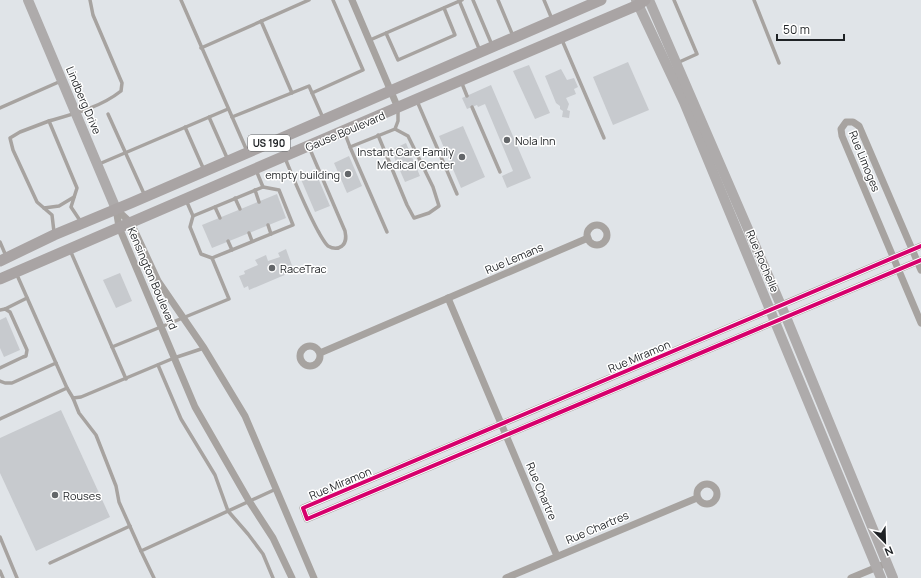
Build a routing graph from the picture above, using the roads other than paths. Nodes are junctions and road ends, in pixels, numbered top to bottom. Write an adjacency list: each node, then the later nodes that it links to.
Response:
1 (28, 0): 28 (street, Lindberg Drive)
2 (90, 0): 39 (lane)
3 (181, 0): 24 (lane)
4 (309, 0): 18 (lane)
5 (333, 0): 32 (lane)
6 (352, 0): 22 (street)
7 (460, 0): 16 (lane); 25 (lane)
8 (473, 0): 23 (lane)
9 (498, 0): 20 (lane)
10 (544, 0): 17 (lane)
11 (601, 0): 17 (main road, Gause Boulevard / US 190)
12 (649, 0): 26 (street, Rue Rochelle)
13 (674, 0): 26 (lane)
14 (754, 0): 27 (lane)
15 (640, 2): 21 (main road, Gause Boulevard / US 190); 50 (street, Rue Rochelle)
16 (444, 8): 19 (lane); 19 (lane)
17 (553, 20): 20 (main road, Gause Boulevard / US 190)
18 (261, 21): 24 (lane); 31 (lane)
19 (386, 33): 22 (lane)
20 (514, 37): 23 (main road, Gause Boulevard / US 190)
21 (561, 38): 29 (main road, Gause Boulevard / US 190); 49 (lane)
22 (370, 40): 30 (street)
23 (493, 46): 25 (main road, Gause Boulevard / US 190)
24 (201, 48): 38 (lane)
25 (481, 51): 30 (main road, Gause Boulevard / US 190)
26 (676, 63): 50 (street, Rue Rochelle)
27 (779, 63)
28 (63, 80): 36 (lane); 39 (street, Lindberg Drive)
29 (460, 80): 33 (lane); 34 (main road, Gause Boulevard / US 190)
30 (392, 90): 37 (street); 43 (main road, Gause Boulevard / US 190)
31 (292, 93): 32 (lane); 42 (lane)
32 (312, 93): 43 (lane)
33 (467, 96)
34 (417, 99): 37 (main road, Gause Boulevard / US 190); 63 (lane)
35 (472, 107): 60 (lane)
36 (0, 108)
37 (398, 108): 46 (lane); 47 (main road, Gause Boulevard / US 190)
38 (228, 109): 41 (lane); 42 (lane)
39 (77, 113): 44 (lane); 57 (street, Lindberg Drive)
40 (108, 114): 53 (lane)
41 (209, 117): 45 (lane); 56 (lane)
42 (232, 117): 54 (lane)
43 (324, 120): 54 (main road, Gause Boulevard / US 190)
44 (49, 121): 64 (lane); 70 (lane)
45 (185, 127): 53 (lane); 59 (lane)
46 (395, 129): 48 (lane); 48 (lane)
47 (344, 131): 51 (main road, Gause Boulevard / US 190); 52 (lane)
48 (378, 136): 52 (lane)
49 (604, 138)
50 (706, 144): 101 (street, Rue Rochelle); 104 (street, Rue Rochelle)
51 (309, 146): 55 (main road, Gause Boulevard / US 190); 55 (lane)
52 (350, 147): 79 (lane)
53 (125, 153): 57 (lane); 65 (lane)
54 (248, 153): 56 (main road, Gause Boulevard / US 190)
55 (284, 157): 58 (main road, Gause Boulevard / US 190)
56 (228, 161): 59 (main road, Gause Boulevard / US 190)
57 (98, 164): 71 (street, Lindberg Drive)
58 (256, 169): 61 (lane); 67 (main road, Gause Boulevard / US 190)
59 (205, 171): 65 (main road, Gause Boulevard / US 190)
60 (500, 172)
61 (263, 187): 62 (lane); 81 (lane)
62 (255, 190): 66 (lane); 68 (lane)
63 (457, 194)
64 (74, 197): 70 (lane); 75 (lane)
65 (146, 197): 71 (main road, Gause Boulevard / US 190)
66 (235, 198): 69 (lane); 72 (lane)
67 (185, 199): 73 (lane); 76 (main road, Gause Boulevard / US 190)
68 (259, 202)
69 (215, 207): 73 (lane); 74 (lane)
70 (44, 208): 82 (lane)
71 (116, 209): 75 (main road, Gause Boulevard / US 190); 76 (street, Kensington Boulevard); 78 (street, Kensington Boulevard)
72 (240, 210)
73 (193, 216): 91 (lane)
74 (220, 218)
75 (81, 223): 82 (main road, Gause Boulevard / US 190)
76 (132, 223): 78 (main road, Gause Boulevard / US 190); 106 (street, Kensington Boulevard)
77 (268, 225): 81 (lane)
78 (119, 227): 88 (main road, Gause Boulevard / US 190); 109 (street, Kensington Boulevard)
79 (388, 232)
80 (249, 233): 85 (lane)
81 (271, 234): 85 (lane)
82 (54, 235): 93 (main road, Gause Boulevard / US 190)
83 (588, 238): 100 (street, Rue Lemans)
84 (228, 241): 89 (lane)
85 (252, 241): 89 (lane)
86 (0, 242): 93 (lane)
87 (921, 246): 90 (street, Rue Miramon)
88 (69, 249): 97 (main road, Gause Boulevard / US 190); 110 (lane)
89 (232, 250): 91 (lane)
90 (912, 250): 92 (street, Rue Miramon); 92 (street, Rue Limoges); 94 (street, Rue Limoges)
91 (212, 258): 106 (lane)
92 (893, 258): 95 (street, Rue Limoges); 101 (street, Rue Miramon)
93 (4, 259)
94 (919, 261): 95 (street, Rue Miramon); 96 (street, Rue Limoges)
95 (898, 270): 105 (street, Rue Miramon); 108 (street, Rue Limoges)
96 (921, 270)
97 (16, 273): 98 (main road, Gause Boulevard / US 190); 99 (lane)
98 (0, 279)
99 (27, 298): 102 (lane); 114 (lane)
100 (448, 298): 112 (street, Rue Lemans); 122 (street)
101 (781, 306): 104 (street, Rue Miramon); 105 (street, Rue Rochelle)
102 (5, 309): 103 (lane); 116 (lane)
103 (0, 310)
104 (770, 310): 107 (street, Rue Rochelle); 122 (street, Rue Miramon)
105 (786, 318): 107 (street, Rue Miramon); 124 (street, Rue Rochelle)
106 (184, 319): 109 (lane); 111 (street, Kensington Boulevard)
107 (775, 322): 123 (street, Rue Miramon); 125 (street, Rue Rochelle)
108 (921, 323)
109 (162, 328): 110 (lane); 113 (street, Kensington Boulevard)
110 (112, 347): 117 (lane)
111 (204, 348): 113 (lane); 126 (street, Kensington Boulevard)
112 (320, 352)
113 (174, 358): 115 (lane); 128 (street, Kensington Boulevard)
114 (56, 364): 118 (lane); 119 (lane)
115 (158, 365): 117 (lane); 129 (lane)
116 (0, 368)
117 (126, 379): 120 (lane)
118 (0, 381)
119 (67, 388): 120 (lane); 121 (lane)
120 (73, 398): 130 (lane)
121 (0, 419)
122 (501, 424): 123 (street); 123 (street, Rue Miramon)
123 (506, 435): 133 (street, Rue Chartre)
124 (854, 484): 125 (street); 135 (street, Rue Rochelle)
125 (843, 488): 136 (street, Rue Rochelle)
126 (276, 489): 128 (lane); 143 (street, Kensington Boulevard)
127 (697, 498): 133 (street, Rue Chartres)
128 (249, 501): 129 (lane); 142 (street, Kensington Boulevard)
129 (228, 511): 132 (lane); 141 (lane)
130 (130, 526): 132 (lane); 134 (lane)
131 (0, 538): 139 (lane)
132 (141, 551): 140 (lane)
133 (557, 556): 144 (street, Rue Chartres)
134 (50, 564)
135 (887, 564): 136 (street); 147 (street, Rue Rochelle)
136 (876, 568): 145 (street); 146 (street, Rue Rochelle)
137 (0, 571): 138 (lane)
138 (3, 578)
139 (17, 578)
140 (154, 578)
141 (273, 578)
142 (292, 578)
143 (314, 578)
144 (506, 578)
145 (851, 578)
146 (881, 578)
147 (893, 578)

